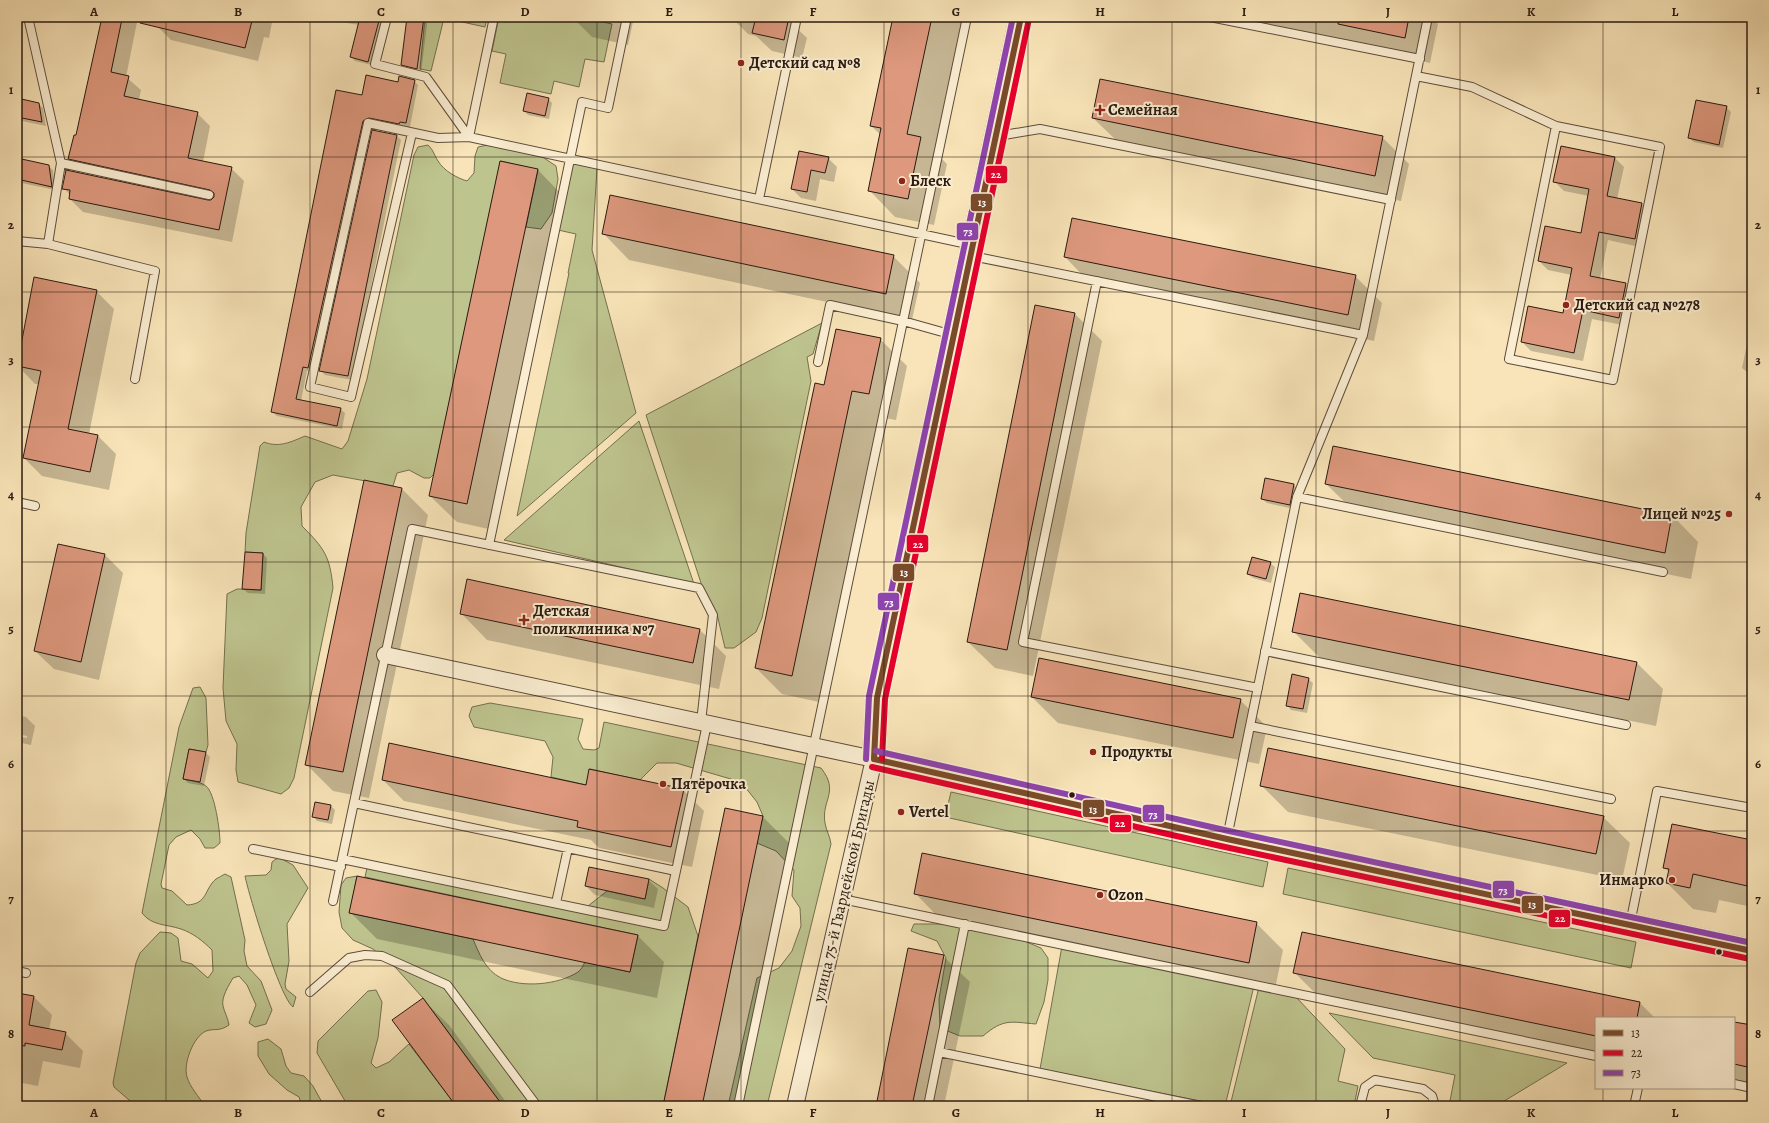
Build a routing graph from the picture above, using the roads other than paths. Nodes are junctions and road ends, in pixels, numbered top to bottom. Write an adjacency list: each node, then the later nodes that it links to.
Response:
1 (28, 17): 17 (lane)
2 (387, 17): 14 (lane)
3 (494, 17): 14 (lane)
4 (627, 17): 16 (lane)
5 (797, 17): 19 (lane)
6 (967, 17): 21 (lane)
7 (1021, 17): 15 (main road, улица 75-й Гвардейской Бригады)
8 (1210, 17): 10 (lane)
9 (1428, 17): 10 (lane)
10 (1420, 60): 11 (lane)
11 (1416, 76): 12 (lane); 20 (lane)
12 (1556, 126): 12 (lane)
13 (412, 133): 13 (lane); 14 (lane)
14 (469, 137): 16 (lane)
15 (995, 137): 20 (lane); 24 (main road, улица 75-й Гвардейской Бригады)
16 (570, 159): 19 (lane); 34 (lane)
17 (60, 163): 18 (lane); 23 (lane)
18 (209, 195)
19 (759, 199): 21 (lane)
20 (1391, 200): 28 (lane)
21 (921, 234): 24 (lane); 26 (lane)
22 (17, 241): 23 (lane)
23 (48, 244): 30 (lane)
24 (971, 250): 25 (lane); 27 (main road, улица 75-й Гвардейской Бригады)
25 (1097, 281): 28 (lane); 38 (lane)
26 (903, 321): 27 (lane); 29 (lane); 42 (lane)
27 (954, 335): 43 (main road, улица 75-й Гвардейской Бригады)
28 (1363, 335): 31 (lane)
29 (818, 362)
30 (135, 379)
31 (1297, 497): 35 (lane); 36 (lane)
32 (17, 502): 33 (lane)
33 (35, 506)
34 (489, 545): 37 (lane); 39 (lane)
35 (1663, 572)
36 (1265, 651): 38 (lane); 40 (lane)
37 (385, 655): 39 (street); 45 (lane)
38 (1258, 688): 41 (lane)
39 (704, 723): 42 (street); 51 (lane)
40 (1626, 725)
41 (1250, 726): 44 (lane); 47 (lane)
42 (814, 746): 43 (street); 67 (lane)
43 (874, 759): 47 (main road); 52 (street, улица 75-й Гвардейской Бригады)
44 (1610, 799)
45 (354, 803): 48 (lane); 50 (lane)
46 (1752, 808): 56 (lane)
47 (1227, 839): 56 (main road)
48 (568, 848): 51 (lane); 54 (lane)
49 (253, 849): 50 (lane)
50 (342, 863): 53 (lane); 54 (lane)
51 (676, 871): 54 (lane)
52 (842, 899): 55 (lane); 68 (street, улица 75-й Гвардейской Бригады)
53 (333, 901)
54 (556, 903)
55 (965, 924): 61 (lane); 62 (lane)
56 (1630, 925): 57 (main road)
57 (1752, 951)
58 (17, 972): 59 (lane)
59 (26, 973)
60 (310, 992): 66 (lane)
61 (939, 1052): 69 (lane); 70 (lane)
62 (1595, 1056)
63 (1735, 1084): 64 (lane)
64 (1752, 1088)
65 (1638, 1089): 73 (lane)
66 (537, 1106)
67 (738, 1106)
68 (795, 1106)
69 (928, 1106)
70 (1201, 1106)
71 (1360, 1106): 72 (lane)
72 (1435, 1106)
73 (1634, 1106)

